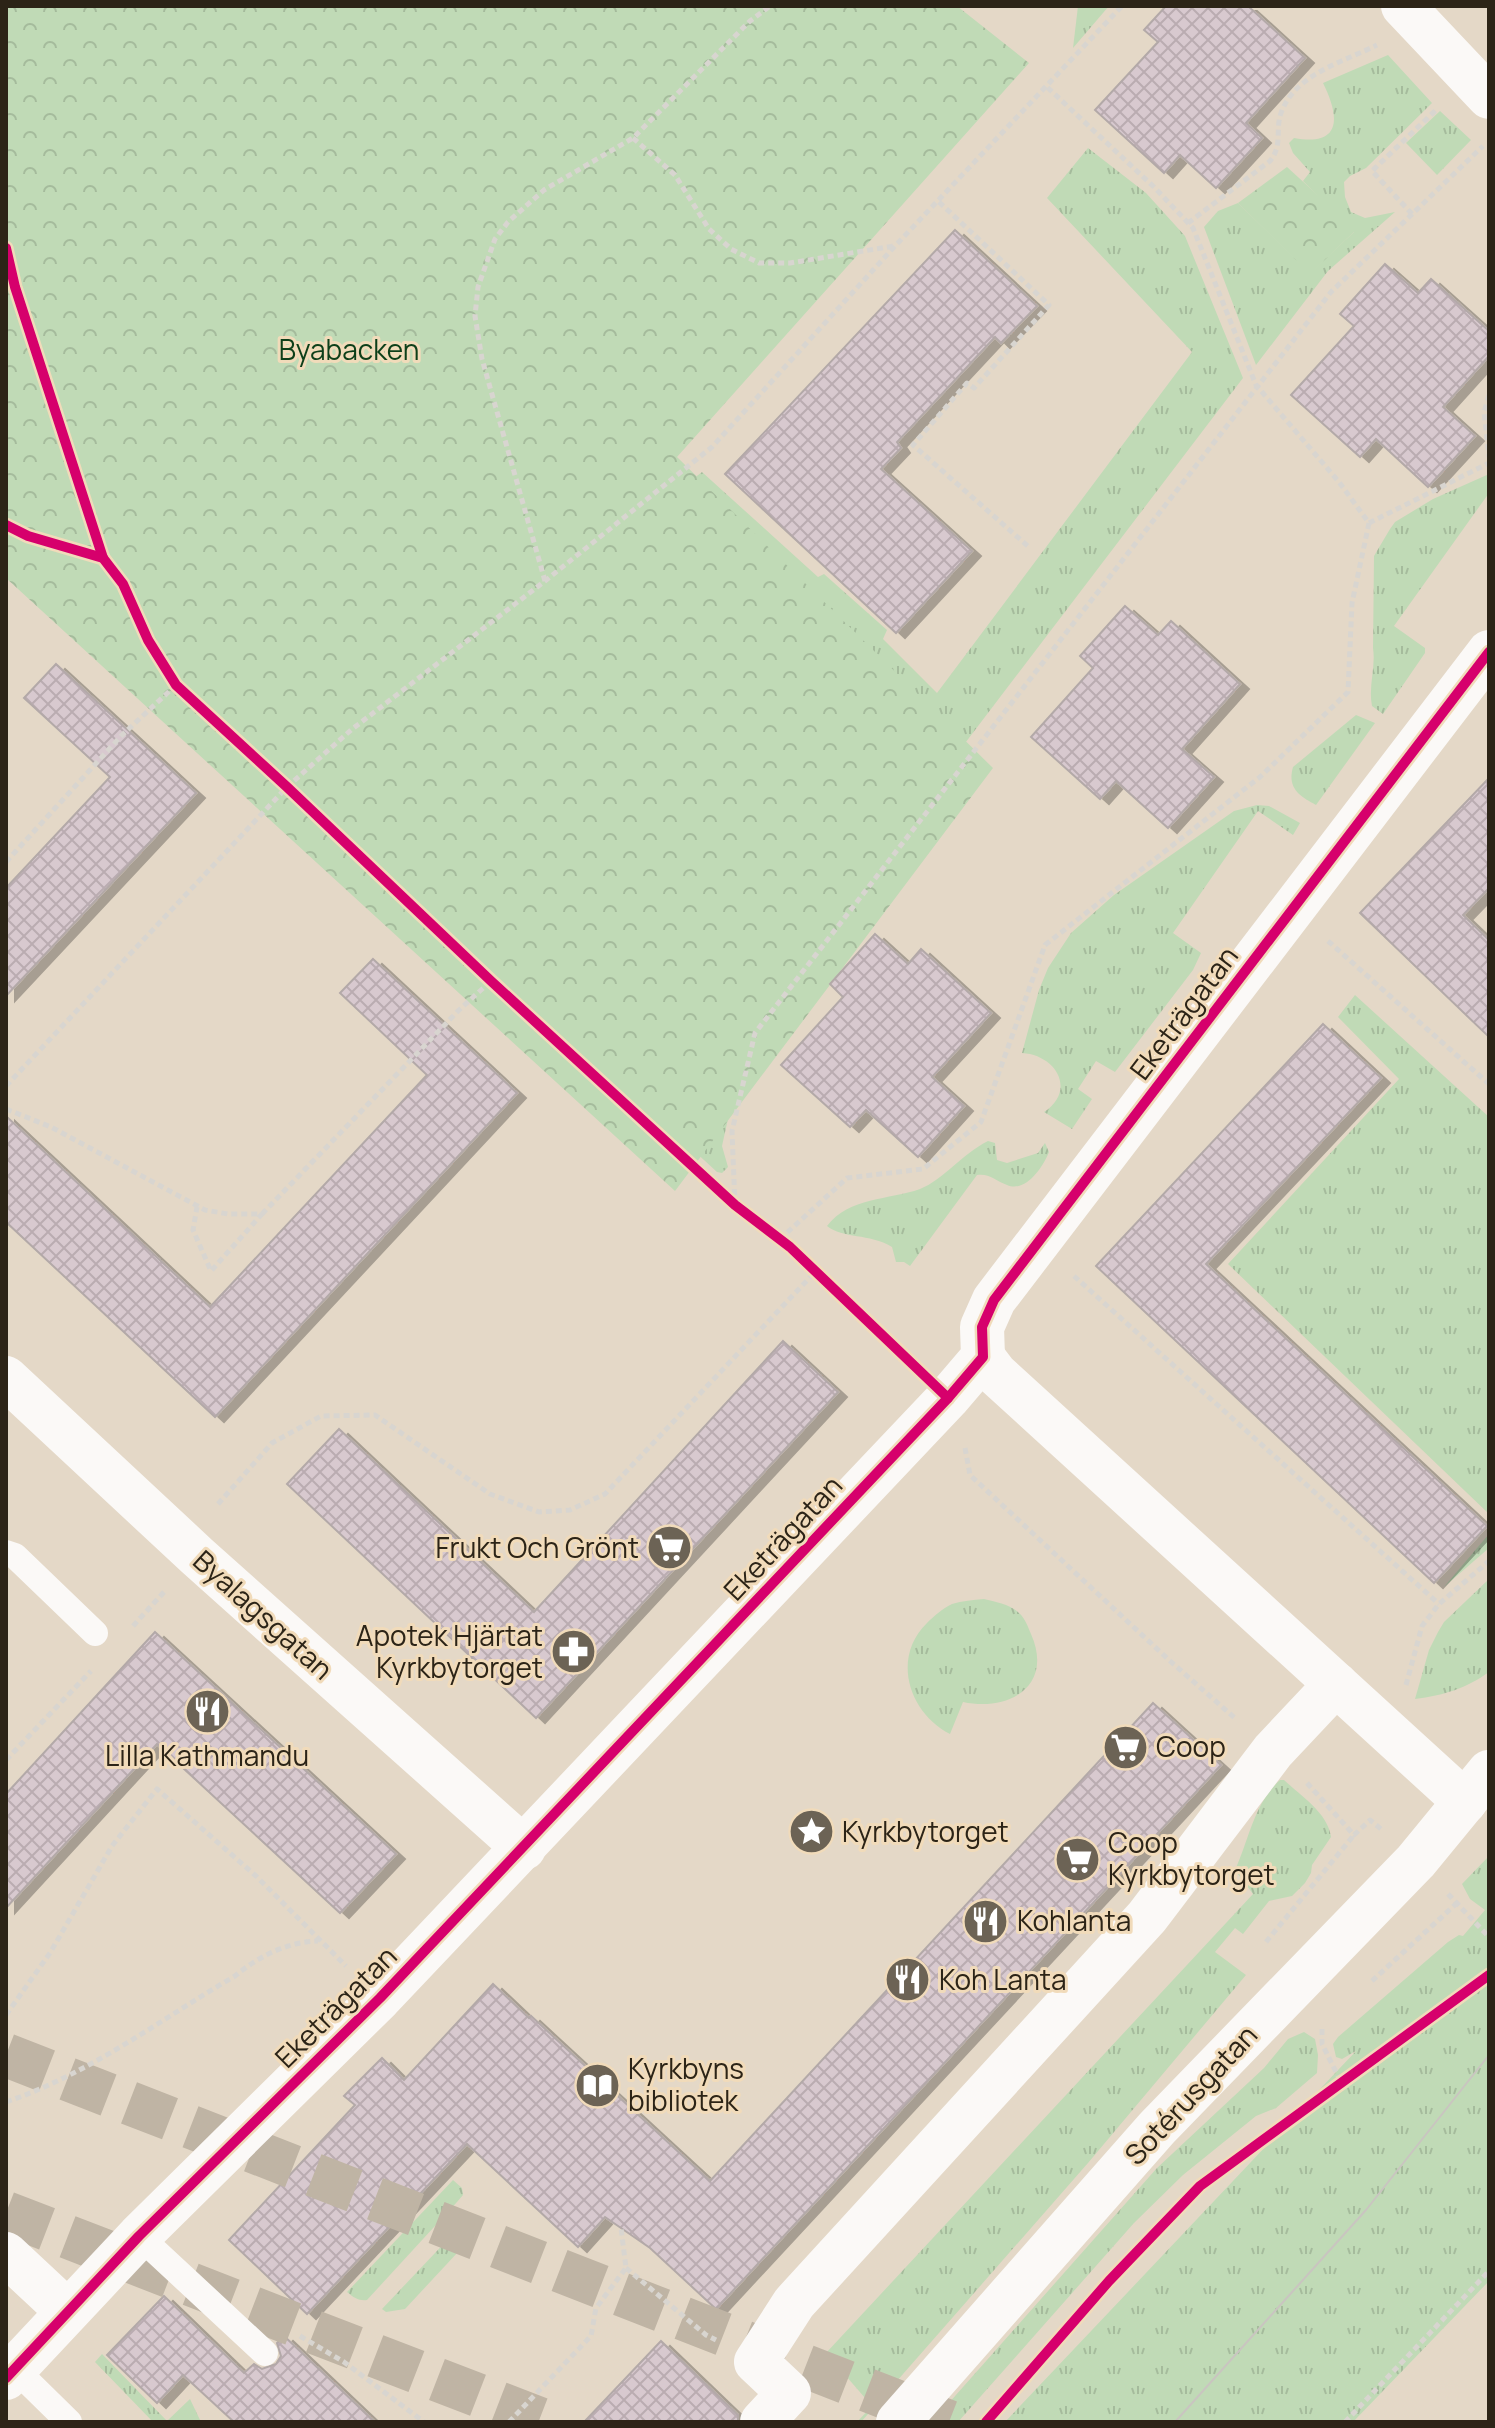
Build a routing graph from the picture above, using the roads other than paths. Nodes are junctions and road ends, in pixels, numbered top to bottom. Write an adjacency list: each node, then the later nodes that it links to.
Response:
1 (1394, 23): 2 (street)
2 (1481, 116)
3 (1489, 652): 4 (street, Eketrägatan)
4 (983, 1357): 8 (street); 10 (street, Eketrägatan)
5 (6, 1378): 10 (street, Byalagsgatan)
6 (6, 1553): 7 (lane)
7 (95, 1633)
8 (1336, 1684): 9 (street); 17 (street)
9 (1477, 1787): 18 (street, Sotérusgatan)
10 (524, 1848): 11 (street, Eketrägatan)
11 (139, 2236): 13 (street, Eketrägatan); 14 (lane)
12 (6, 2254): 13 (street)
13 (67, 2311): 15 (street, Eketrägatan)
14 (265, 2353)
15 (10, 2374): 16 (lane)
16 (69, 2422)
17 (762, 2422)
18 (898, 2422)

